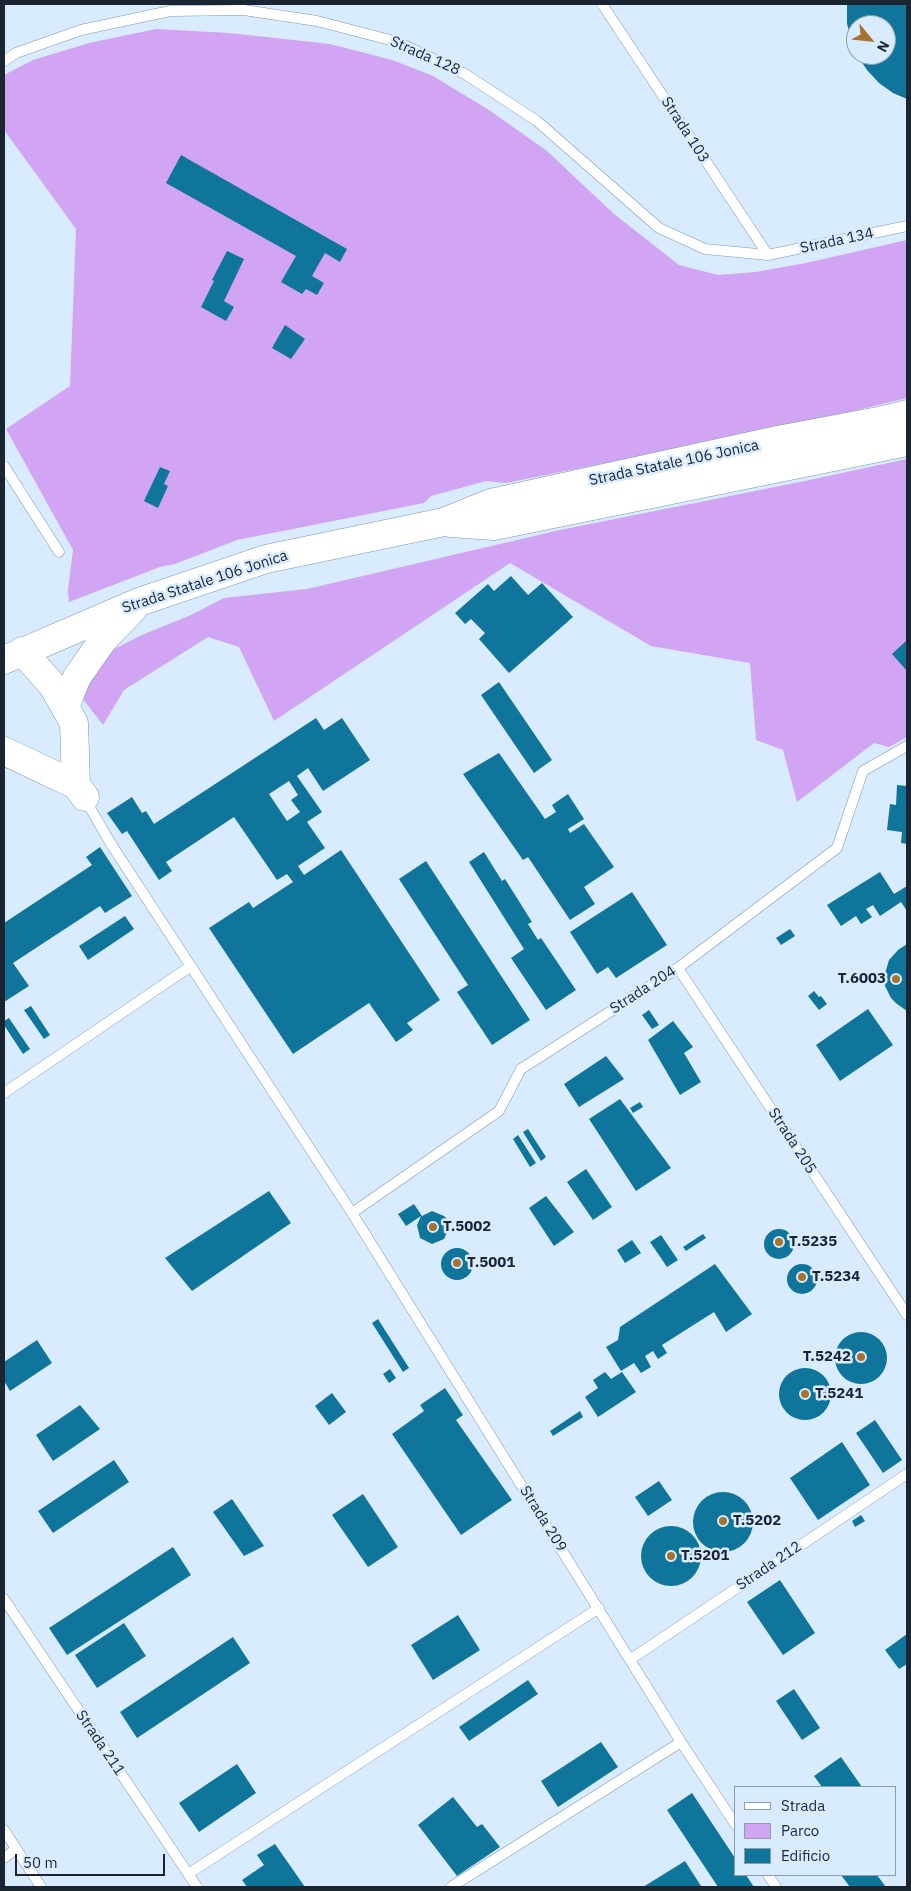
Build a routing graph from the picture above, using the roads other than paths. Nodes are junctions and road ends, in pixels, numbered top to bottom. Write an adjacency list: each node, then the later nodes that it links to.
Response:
1 (602, 4): 4 (lane, Strada 103)
2 (4, 61): 4 (lane, Strada 128)
3 (907, 226): 4 (lane, Strada 134)
4 (768, 255)
5 (907, 414): 8 (main road, Strada Statale 106 Jonica)
6 (907, 442): 8 (main road, Strada Statale 106 Jonica)
7 (5, 471): 9 (lane)
8 (444, 522): 10 (main road, Strada Statale 106 Jonica)
9 (59, 552)
10 (139, 602): 11 (main road, Strada Statale 106 Jonica); 12 (main road)
11 (13, 656): 12 (main road)
12 (65, 706): 15 (main road)
13 (907, 746): 17 (lane, Strada 204)
14 (5, 750): 15 (main road)
15 (80, 791): 16 (lane, Strada 209)
16 (191, 966): 18 (lane); 19 (lane, Strada 209)
17 (678, 968): 19 (lane, Strada 204); 20 (lane, Strada 205)
18 (4, 1093)
19 (352, 1213): 23 (lane, Strada 209)
20 (907, 1315)
21 (907, 1474): 24 (lane, Strada 212)
22 (4, 1599): 30 (lane, Strada 211)
23 (599, 1608): 24 (lane, Strada 209); 30 (lane)
24 (631, 1659): 25 (lane, Strada 209)
25 (681, 1742): 26 (lane, Strada 209); 34 (lane)
26 (734, 1822)
27 (4, 1830): 28 (lane)
28 (16, 1849): 29 (lane); 32 (lane)
29 (4, 1858)
30 (188, 1874): 33 (lane, Strada 211)
31 (769, 1876): 35 (lane)
32 (41, 1887)
33 (197, 1887)
34 (451, 1887)
35 (776, 1887)

